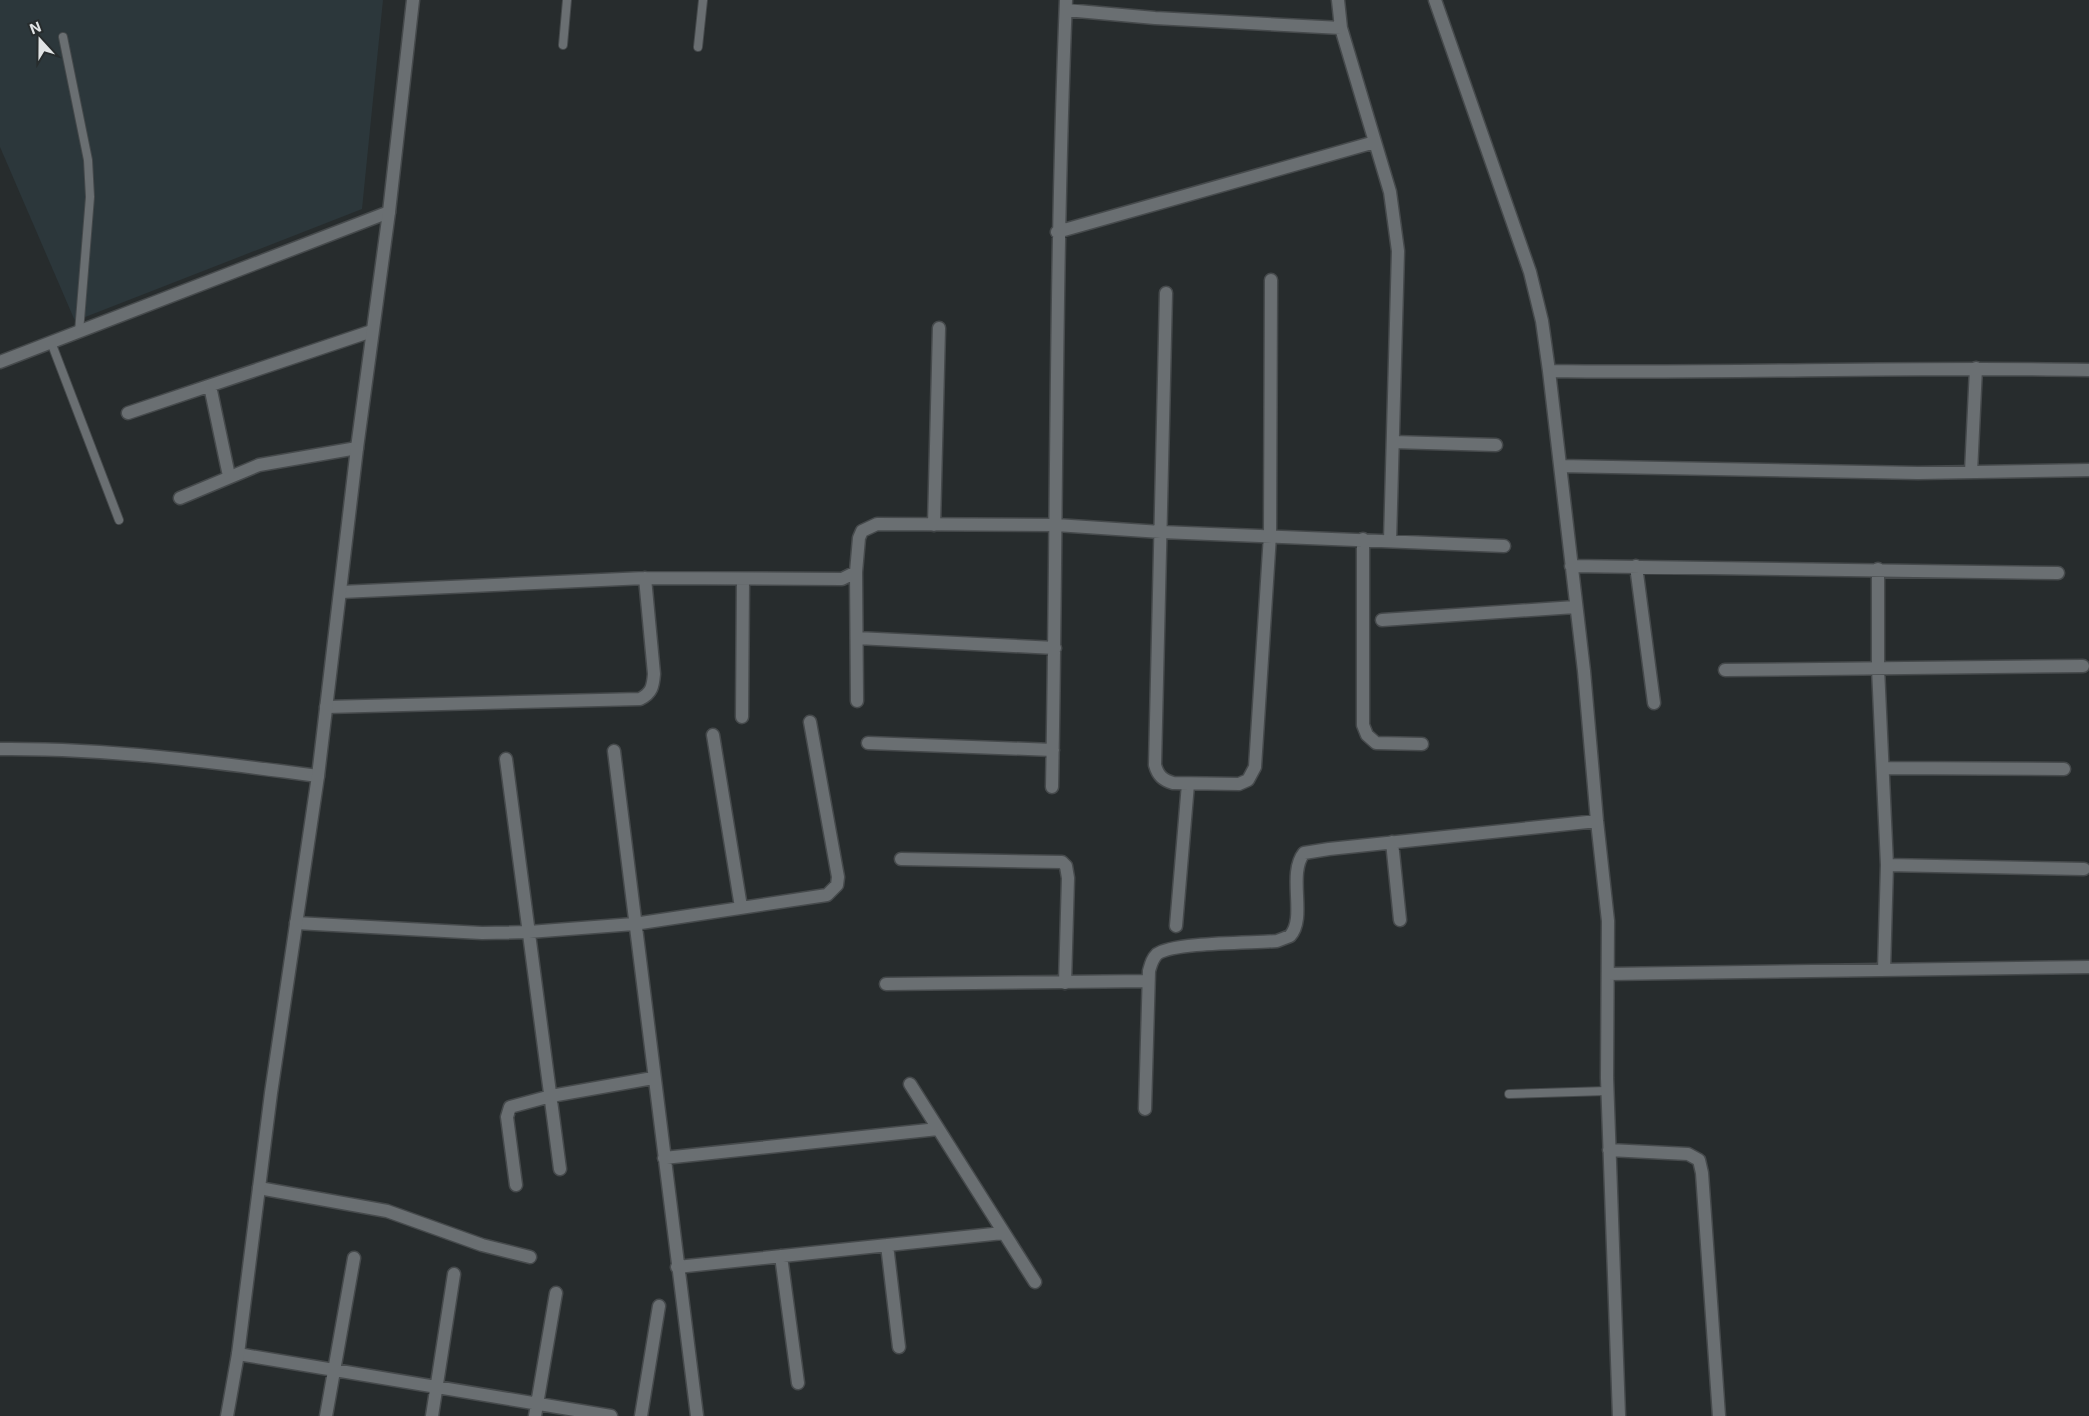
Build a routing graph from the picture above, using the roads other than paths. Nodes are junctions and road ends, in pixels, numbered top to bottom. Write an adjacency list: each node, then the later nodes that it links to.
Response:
1 (413, 0): 12 (street)
2 (567, 0): 9 (lane)
3 (703, 0): 10 (lane)
4 (1338, 0): 7 (street)
5 (1435, 0): 23 (street)
6 (1066, 5): 7 (street); 13 (street)
7 (1342, 28): 11 (street)
8 (63, 37): 18 (lane)
9 (562, 46)
10 (698, 47)
11 (1375, 142): 13 (street); 26 (street)
12 (389, 212): 17 (street); 18 (street)
13 (1057, 232): 36 (street)
14 (1271, 280): 38 (street)
15 (1166, 293): 37 (street)
16 (939, 328): 35 (street)
17 (372, 331): 24 (street); 28 (street)
18 (79, 332): 19 (street)
19 (51, 342): 20 (street); 34 (lane)
20 (0, 362)
21 (1976, 368): 22 (street); 23 (street); 31 (street)
22 (2089, 370)
23 (1548, 371): 29 (street)
24 (210, 386): 25 (street); 32 (street)
25 (128, 414)
26 (1393, 442): 27 (street); 40 (street)
27 (1496, 445)
28 (357, 448): 32 (street); 49 (street)
29 (1560, 466): 31 (street); 42 (street)
30 (2089, 470): 31 (street)
31 (1971, 472)
32 (229, 476): 33 (street)
33 (180, 498)
34 (119, 520)
35 (934, 525): 36 (street); 45 (street)
36 (1056, 525): 37 (street); 53 (street)
37 (1161, 532): 38 (street); 72 (street)
38 (1270, 536): 39 (street); 72 (street)
39 (1363, 539): 40 (street); 64 (street)
40 (1390, 541): 41 (street)
41 (1504, 546)
42 (1571, 566): 43 (street); 50 (street)
43 (1636, 566): 44 (street); 58 (street)
44 (1878, 569): 46 (street); 55 (street)
45 (856, 572): 48 (street); 52 (street)
46 (2058, 574)
47 (645, 578): 48 (street); 49 (street); 59 (street)
48 (743, 579): 60 (street)
49 (341, 592): 59 (street)
50 (1576, 607): 51 (street); 74 (street)
51 (1382, 620)
52 (857, 638): 53 (street); 57 (street)
53 (1055, 648): 66 (street)
54 (2083, 666): 55 (street)
55 (1878, 668): 56 (street); 69 (street)
56 (1725, 670)
57 (857, 701)
58 (1654, 703)
59 (326, 707): 71 (street)
60 (742, 717)
61 (810, 722): 79 (street)
62 (713, 735): 79 (street)
63 (868, 743): 66 (street)
64 (1422, 744)
65 (0, 749): 71 (street)
66 (1053, 750): 73 (street)
67 (614, 751): 82 (street)
68 (506, 759): 84 (street)
69 (1884, 768): 70 (street); 77 (street)
70 (2064, 769)
71 (318, 776): 81 (street)
72 (1188, 784): 83 (street)
73 (1052, 787)
74 (1597, 822): 75 (street); 87 (street)
75 (1392, 842): 80 (street); 88 (street)
76 (901, 859): 89 (street)
77 (1887, 865): 78 (street); 86 (street)
78 (2084, 869)
79 (741, 907): 82 (street)
80 (1400, 920)
81 (296, 923): 84 (street); 102 (street)
82 (634, 924): 84 (street); 91 (street)
83 (1176, 926)
84 (529, 932): 95 (street)
85 (2089, 967): 86 (street)
86 (1884, 970): 87 (street)
87 (1608, 974): 93 (street)
88 (1148, 982): 89 (street); 96 (street)
89 (1065, 983): 90 (street)
90 (886, 984)
91 (654, 1078): 95 (street); 99 (street)
92 (910, 1084): 97 (street)
93 (1607, 1090): 94 (lane); 98 (street)
94 (1509, 1094)
95 (551, 1096): 100 (street); 101 (street)
96 (1145, 1109)
97 (938, 1129): 99 (street); 103 (street)
98 (1609, 1150): 125 (street); 126 (street)
99 (664, 1158): 108 (street)
100 (560, 1169)
101 (516, 1185)
102 (259, 1188): 107 (street); 114 (street)
103 (1003, 1233): 104 (street); 110 (street)
104 (887, 1245): 105 (street); 113 (street)
105 (781, 1256): 108 (street); 116 (street)
106 (354, 1258): 115 (street)
107 (530, 1258)
108 (678, 1267): 124 (street)
109 (454, 1274): 117 (street)
110 (1035, 1282)
111 (556, 1293): 118 (street)
112 (659, 1306): 123 (street)
113 (899, 1347)
114 (238, 1354): 115 (street); 119 (street)
115 (334, 1370): 117 (street); 120 (street)
116 (798, 1383)
117 (436, 1387): 118 (street); 121 (street)
118 (536, 1410): 122 (street)
119 (227, 1416)
120 (326, 1416)
121 (432, 1416)
122 (610, 1416)
123 (641, 1416)
124 (697, 1416)
125 (1619, 1416)
126 (1719, 1416)

